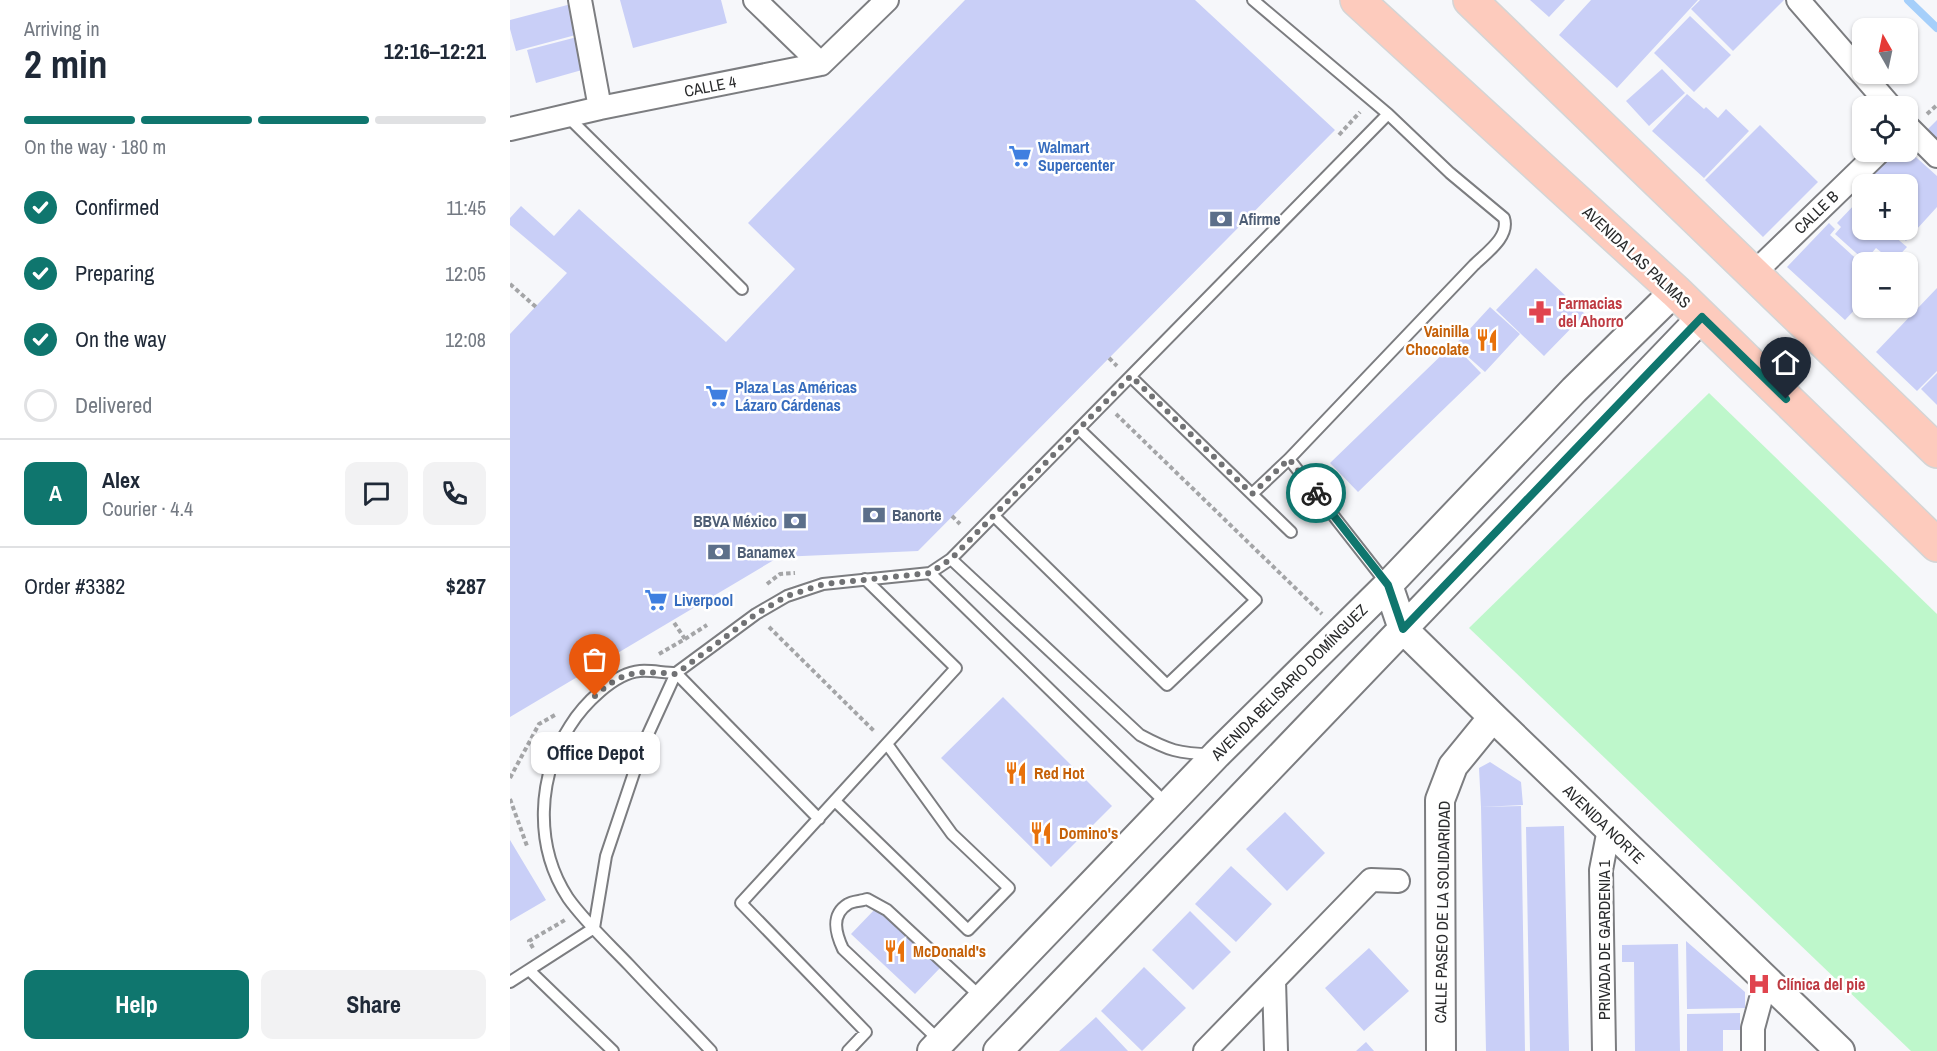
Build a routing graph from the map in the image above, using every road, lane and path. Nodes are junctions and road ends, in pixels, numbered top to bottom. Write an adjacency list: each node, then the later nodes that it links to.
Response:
1 (580, 0): 11 (street)
2 (755, 0): 8 (street)
3 (887, 0): 8 (street)
4 (1254, 0): 10 (lane)
5 (1357, 0): 22 (main road, AVENIDA LAS PALMAS)
6 (1470, 0): 19 (main road)
7 (1798, 0): 9 (street)
8 (821, 64): 11 (street, CALLE 4)
9 (1881, 96)
10 (1371, 100): 12 (lane); 16 (path)
11 (600, 108): 13 (street, CALLE 4)
12 (1388, 114): 26 (lane); 32 (lane)
13 (567, 115): 14 (street, CALLE 4); 21 (lane)
14 (510, 129)
15 (1918, 137): 17 (street)
16 (1331, 143)
17 (1937, 156)
18 (1868, 162): 19 (street, CALLE B)
19 (1754, 273): 31 (main road)
20 (510, 284): 23 (path)
21 (742, 289)
22 (1675, 291): 24 (main road, AVENIDA LAS PALMAS); 27 (street, AVENIDA BELISARIO DOMÍNGUEZ)
23 (536, 307)
24 (1702, 317): 29 (street); 38 (main road, AVENIDA LAS PALMAS)
25 (1109, 358): 28 (path)
26 (1131, 376): 28 (lane); 33 (lane)
27 (1574, 390): 29 (street); 43 (street, AVENIDA BELISARIO DOMÍNGUEZ)
28 (1105, 403): 30 (lane); 47 (path)
29 (1605, 417): 46 (street)
30 (1079, 429): 35 (lane); 35 (lane)
31 (1937, 451)
32 (1289, 459): 33 (lane); 43 (lane)
33 (1252, 494): 37 (lane)
34 (952, 516): 36 (path)
35 (994, 516): 39 (lane)
36 (962, 526)
37 (1291, 532)
38 (1937, 545)
39 (951, 559): 41 (lane); 52 (lane)
40 (802, 572): 44 (path)
41 (930, 573): 42 (lane); 54 (lane)
42 (865, 579): 44 (lane); 51 (lane)
43 (1388, 585): 46 (street, AVENIDA NORTE); 47 (street, AVENIDA BELISARIO DOMÍNGUEZ)
44 (756, 614): 49 (lane); 51 (path)
45 (712, 622): 48 (path)
46 (1403, 629): 50 (street, AVENIDA NORTE); 68 (street)
47 (1339, 631): 52 (street, AVENIDA BELISARIO DOMÍNGUEZ)
48 (685, 639)
49 (676, 674): 55 (lane); 58 (lane); 58 (lane)
50 (1492, 717): 56 (street, AVENIDA NORTE); 71 (street, CALLE PASEO DE LA SOLIDARIDAD)
51 (887, 744): 53 (lane); 53 (lane)
52 (1216, 754): 54 (street, AVENIDA BELISARIO DOMÍNGUEZ)
53 (835, 801): 55 (lane)
54 (1168, 805): 63 (street, AVENIDA BELISARIO DOMÍNGUEZ)
55 (819, 819): 67 (lane)
56 (1609, 829): 61 (street, AVENIDA NORTE); 72 (street, PRIVADA DE GARDENIA 1)
57 (1398, 881): 60 (street)
58 (594, 928): 59 (lane); 66 (lane)
59 (529, 970): 62 (lane); 65 (lane)
60 (1274, 980): 69 (street); 70 (street)
61 (1766, 980): 73 (street); 74 (street, AVENIDA NORTE)
62 (510, 982)
63 (983, 998): 64 (street, AVENIDA BELISARIO DOMÍNGUEZ); 64 (lane)
64 (937, 1046)
65 (613, 1051)
66 (711, 1051)
67 (848, 1051)
68 (998, 1051)
69 (1206, 1051)
70 (1276, 1051)
71 (1441, 1051)
72 (1604, 1051)
73 (1753, 1051)
74 (1840, 1051)

